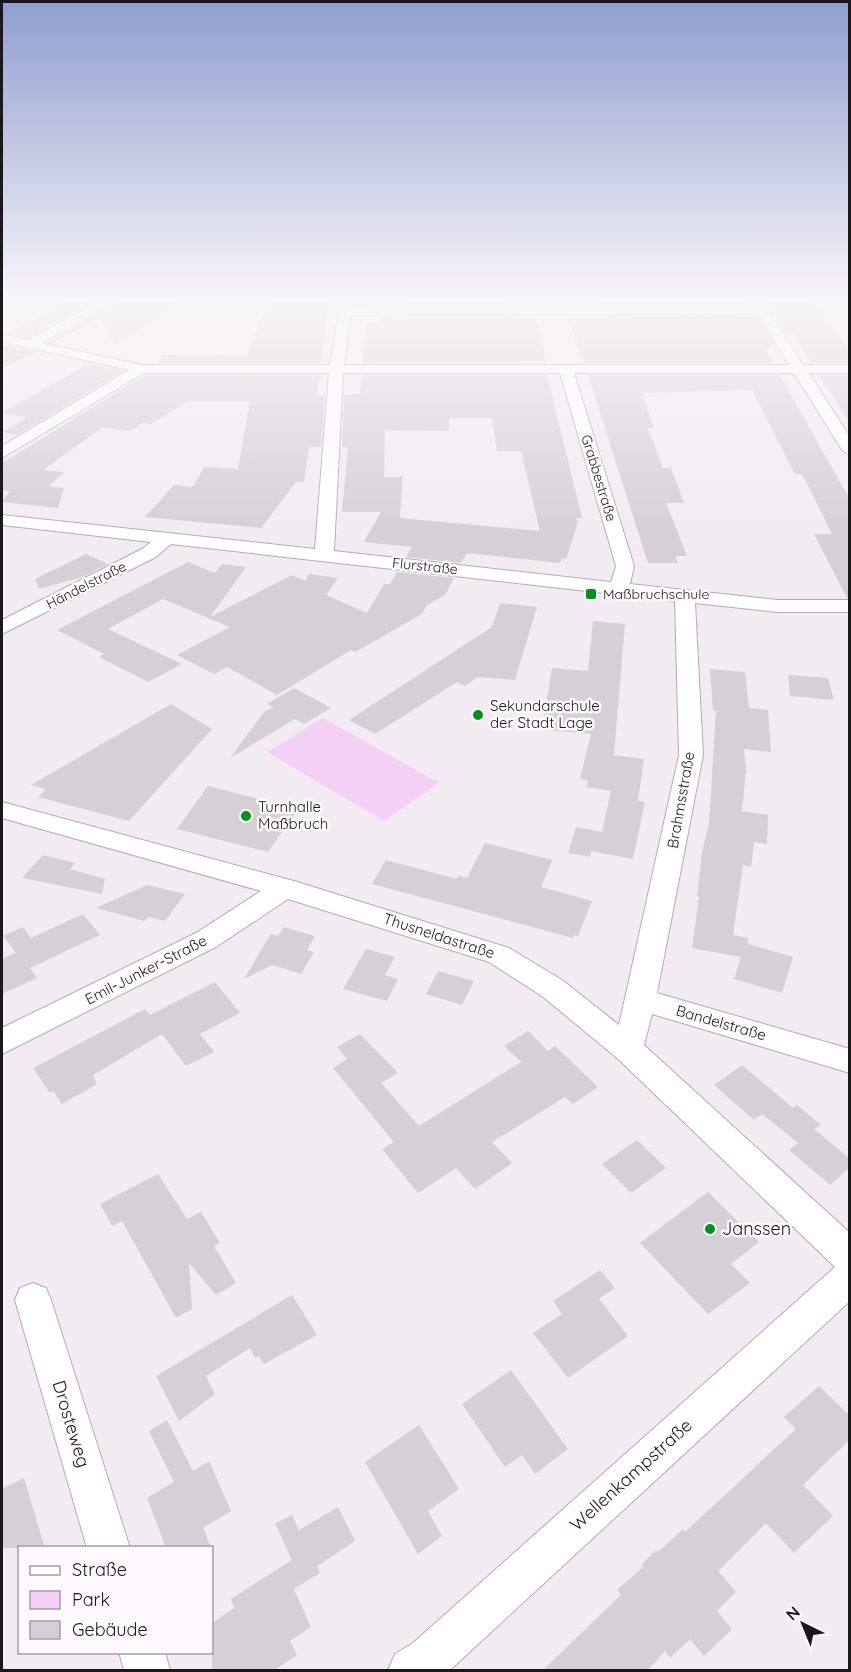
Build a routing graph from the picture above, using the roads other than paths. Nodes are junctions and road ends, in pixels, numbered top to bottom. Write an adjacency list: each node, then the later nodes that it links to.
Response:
1 (124, 379): 7 (street)
2 (335, 379): 10 (street)
3 (569, 379): 11 (street, Grabbestraße)
4 (805, 379): 5 (street)
5 (843, 428): 6 (street)
6 (849, 450)
7 (2, 453)
8 (2, 520): 9 (street, Flurstraße)
9 (167, 538): 10 (street, Flurstraße); 14 (street, Händelstraße)
10 (324, 555): 11 (street, Flurstraße)
11 (619, 586): 12 (street, Flurstraße)
12 (685, 596): 13 (street, Flurstraße); 17 (street, Brahmsstraße)
13 (849, 606)
14 (2, 628)
15 (2, 810): 16 (street, Thusneldastraße)
16 (285, 888): 18 (street, Emil-Junker-Straße); 19 (street, Thusneldastraße)
17 (641, 1000): 19 (street); 20 (street, Bandelstraße)
18 (2, 1042)
19 (628, 1049): 21 (street, Thusneldastraße)
20 (849, 1061)
21 (849, 1257)
22 (849, 1277): 27 (street, Wellenkampstraße)
23 (33, 1300): 24 (street, Drosteweg)
24 (108, 1546)
25 (142, 1654): 26 (street)
26 (147, 1671)
27 (411, 1671)

